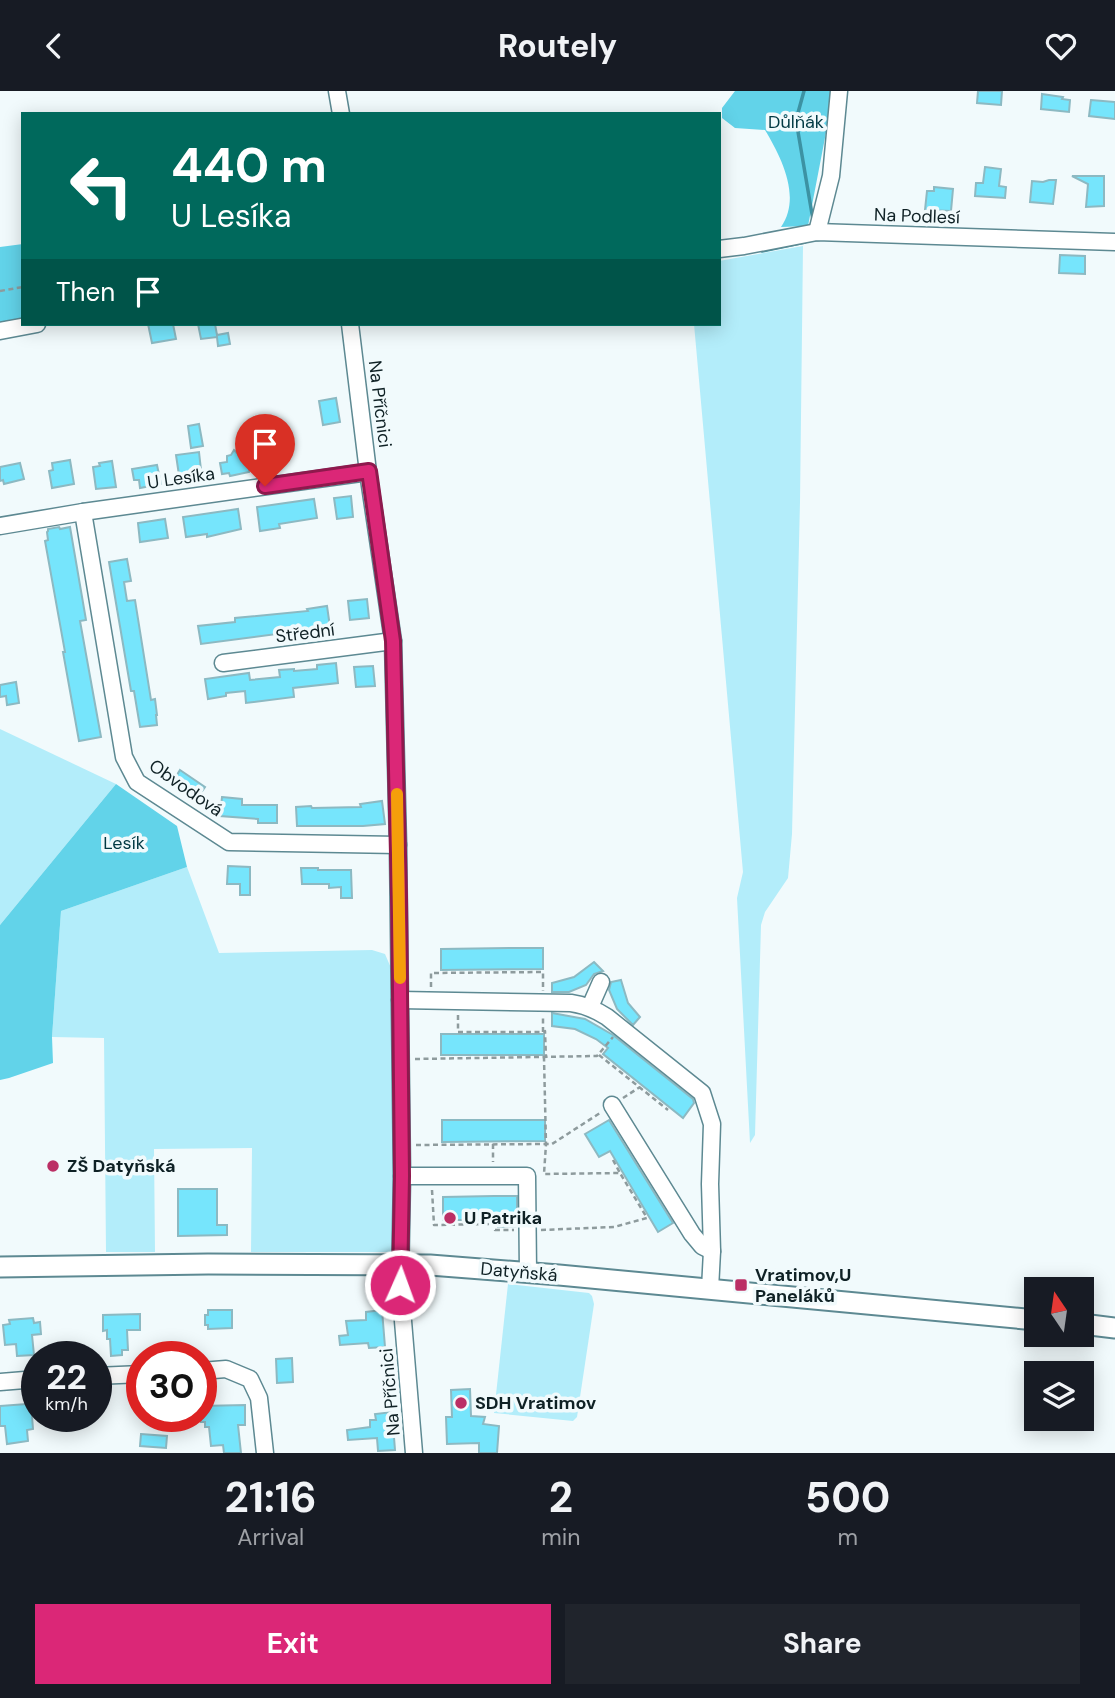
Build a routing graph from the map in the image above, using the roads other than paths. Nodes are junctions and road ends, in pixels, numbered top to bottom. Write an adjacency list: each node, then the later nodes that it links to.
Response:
1 (337, 91): 3 (street)
2 (839, 91): 4 (street)
3 (341, 112)
4 (817, 232): 5 (street, Na Podlesí); 6 (street, Na Podlesí)
5 (1115, 243)
6 (721, 249)
7 (26, 326): 9 (street)
8 (350, 326): 10 (street, Na Příčnici)
9 (0, 331)
10 (369, 471): 11 (street, U Lesíka); 13 (street, Na Příčnici)
11 (83, 512): 12 (street, U Lesíka); 15 (street, Obvodová)
12 (0, 526)
13 (393, 641): 14 (street, Střední); 15 (street, Na Příčnici)
14 (223, 663)
15 (398, 845): 17 (street, Na Příčnici)
16 (601, 982): 18 (street)
17 (400, 1000): 18 (street); 20 (street, Na Příčnici)
18 (590, 1007): 21 (street)
19 (612, 1105): 21 (street)
20 (402, 1176): 22 (street, Na Příčnici); 24 (street)
21 (712, 1251): 25 (street)
22 (401, 1264): 23 (main road, Datyňská); 24 (main road, Datyňská); 33 (street, Na Příčnici)
23 (0, 1267)
24 (528, 1272): 25 (main road, Datyňská)
25 (710, 1289): 26 (main road, Datyňská)
26 (1024, 1319)
27 (1094, 1325): 28 (main road)
28 (1115, 1328)
29 (217, 1370): 32 (street)
30 (21, 1380): 31 (street)
31 (0, 1382)
32 (265, 1453)
33 (414, 1453)

